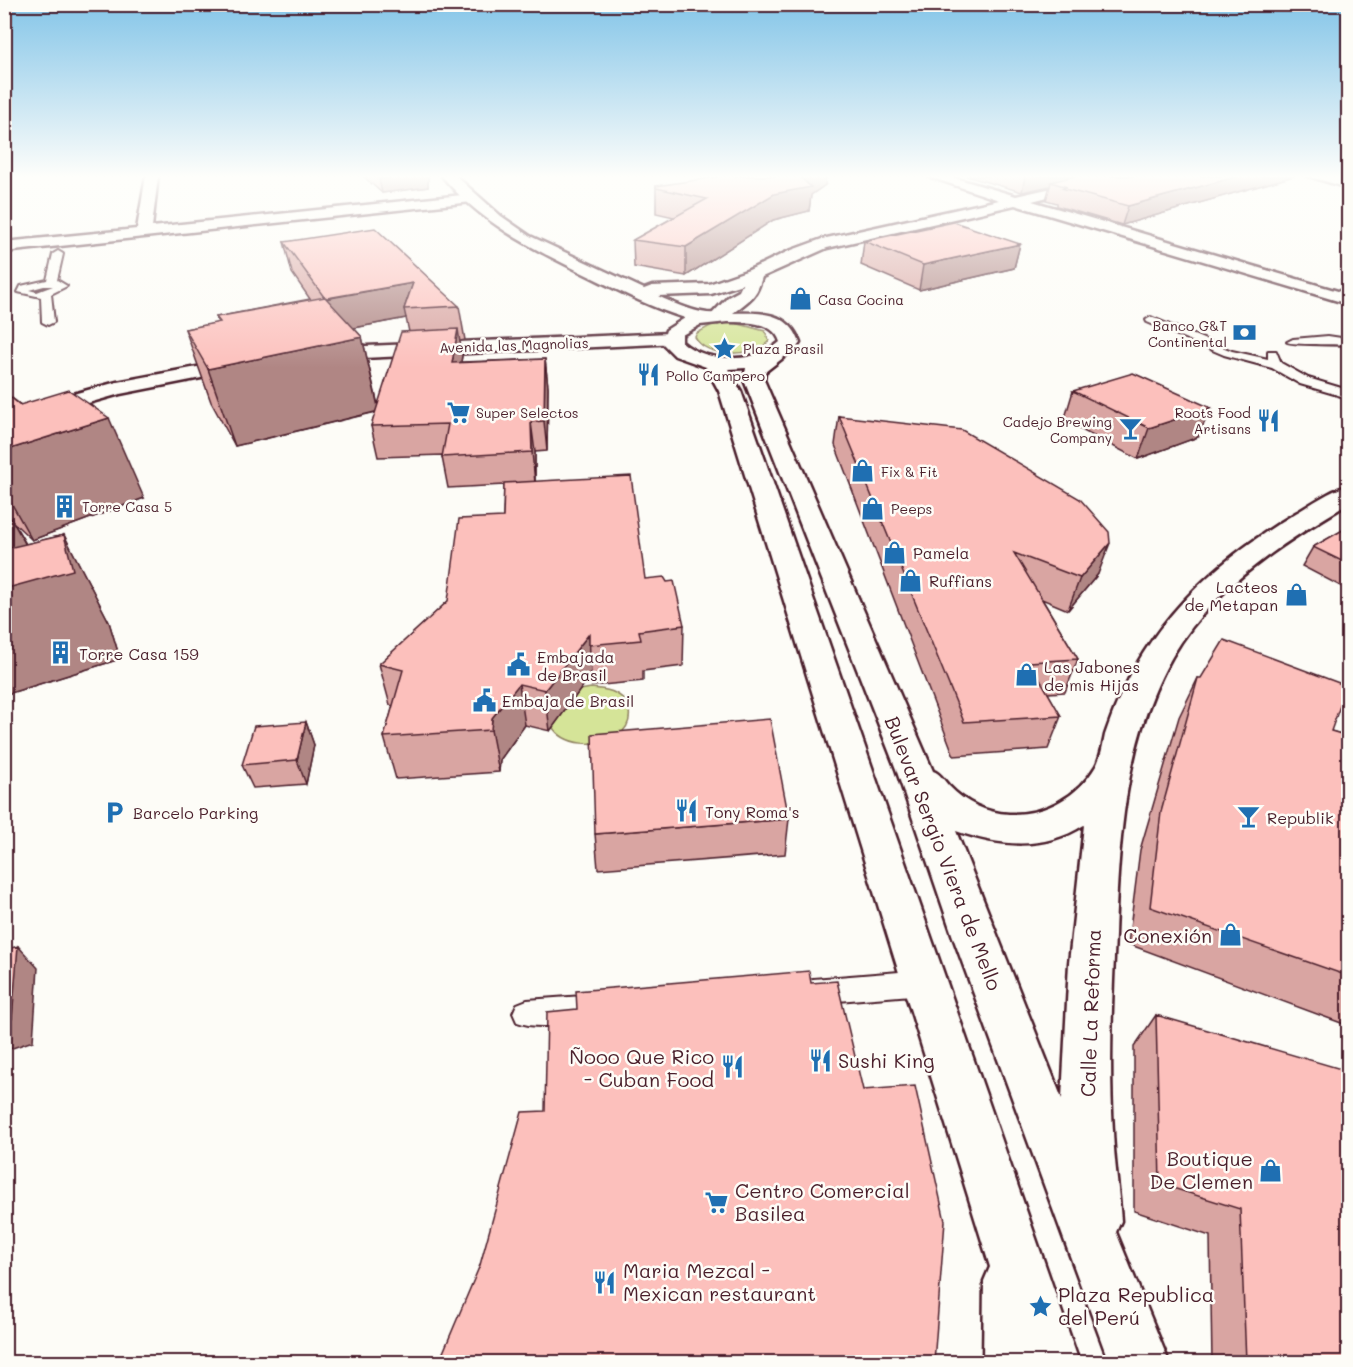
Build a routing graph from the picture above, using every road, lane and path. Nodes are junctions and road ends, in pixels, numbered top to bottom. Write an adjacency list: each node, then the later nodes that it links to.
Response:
1 (76, 240): 5 (street)
2 (529, 240): 9 (street)
3 (838, 240): 7 (street)
4 (1149, 240): 12 (street)
5 (4, 248)
6 (58, 254): 8 (lane)
7 (755, 274): 9 (street); 11 (street)
8 (52, 282): 10 (lane); 10 (lane)
9 (626, 288): 13 (street)
10 (46, 293): 17 (lane)
11 (746, 294): 14 (street); 15 (street)
12 (1348, 299)
13 (665, 306): 14 (street); 18 (street)
14 (712, 318): 15 (street); 18 (street, Avenida las Magnolias)
15 (761, 320): 23 (street)
16 (1151, 320): 26 (lane)
17 (48, 322)
18 (673, 334): 22 (street, Avenida las Magnolias); 25 (street)
19 (1293, 342): 20 (lane)
20 (1348, 342)
21 (1271, 351): 26 (lane)
22 (297, 356)
23 (776, 356): 25 (street); 30 (street, Bulevar Sergio Viera de Mello)
24 (265, 360): 28 (street)
25 (714, 362): 32 (street)
26 (1276, 364): 27 (lane)
27 (1348, 393)
28 (4, 420)
29 (1348, 494): 31 (street, Calle La Reforma)
30 (914, 769): 31 (street, Calle La Reforma); 37 (street, Bulevar Sergio Viera de Mello)
31 (1112, 772): 37 (street, Calle La Reforma)
32 (924, 982): 33 (lane); 36 (street)
33 (784, 993)
34 (609, 1007): 35 (lane)
35 (527, 1013)
36 (1012, 1249): 38 (street); 39 (street)
37 (1097, 1256): 40 (street, Bulevar Sergio Viera de Mello)
38 (1013, 1362)
39 (1049, 1362)
40 (1139, 1362)

